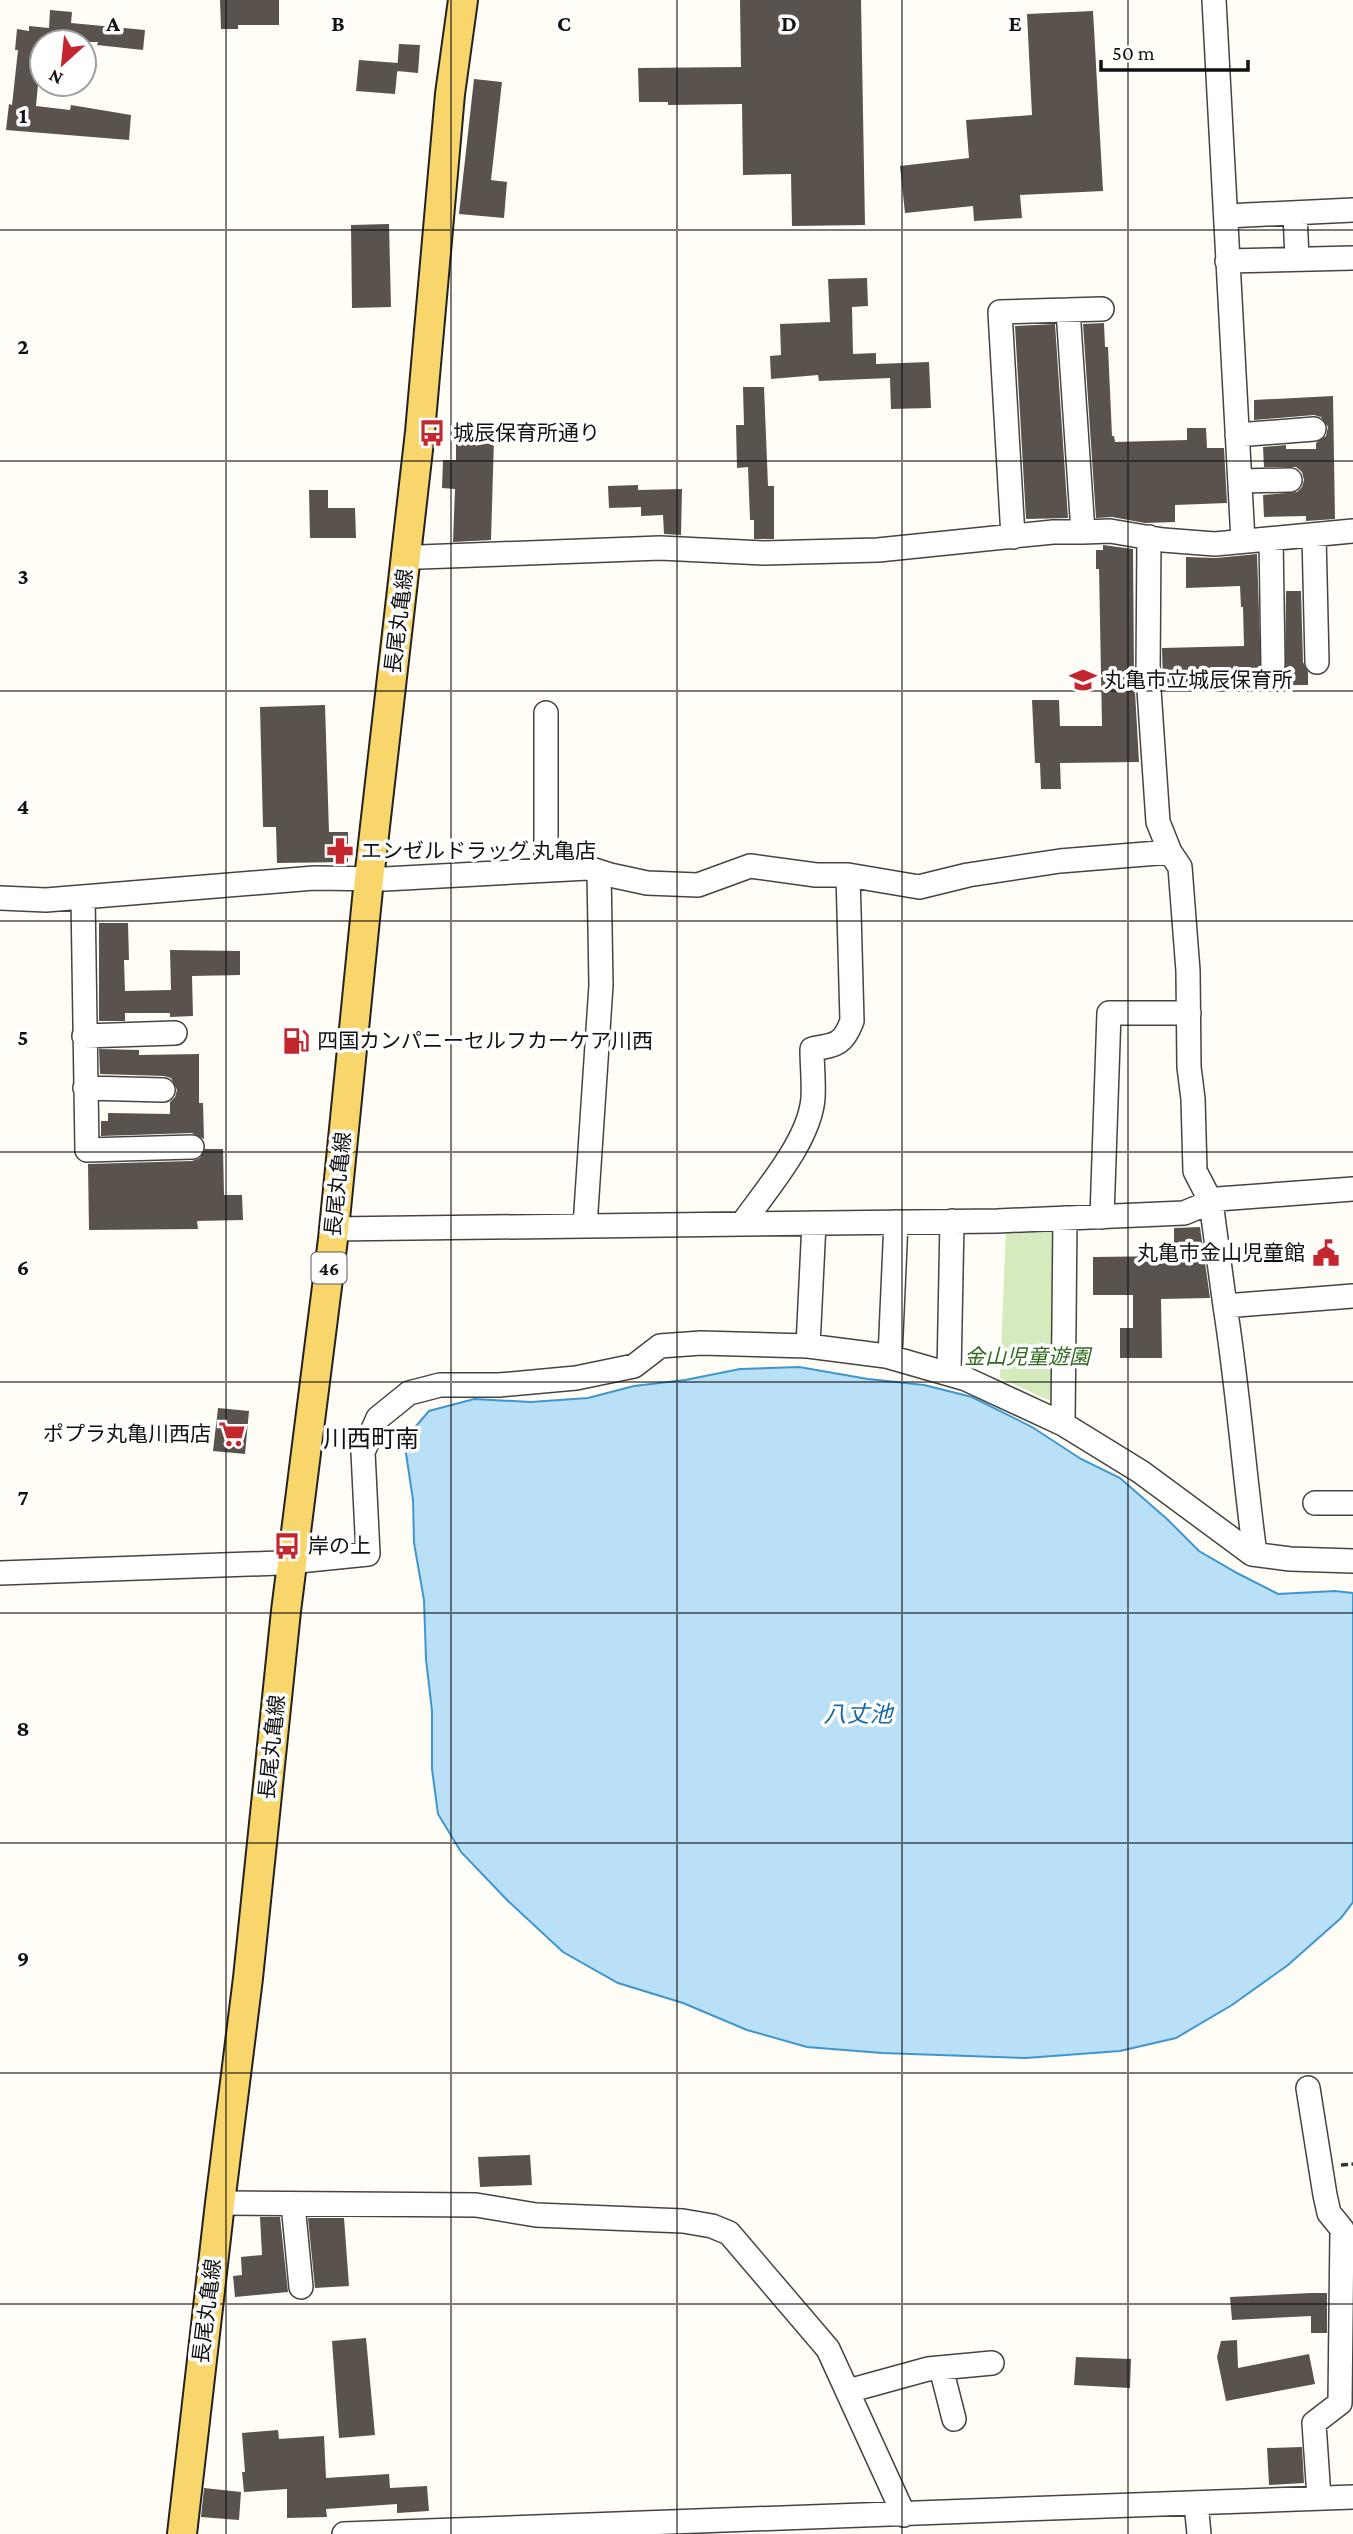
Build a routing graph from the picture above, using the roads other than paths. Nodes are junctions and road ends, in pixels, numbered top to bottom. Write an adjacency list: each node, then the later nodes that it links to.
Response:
1 (463, 0): 22 (main road, 長尾丸亀線 / 46)
2 (1214, 0): 5 (street)
3 (1353, 210): 4 (street)
4 (1295, 213): 5 (street); 7 (street)
5 (1226, 216): 8 (street)
6 (1353, 258): 7 (street)
7 (1297, 259): 8 (street)
8 (1227, 261): 12 (street)
9 (1101, 309): 10 (street)
10 (1068, 310): 16 (street); 18 (street)
11 (1314, 429): 12 (street)
12 (1237, 435): 14 (street)
13 (1290, 480): 14 (street)
14 (1240, 481): 21 (street)
15 (1353, 531): 17 (street)
16 (1083, 532): 18 (street); 19 (street)
17 (1314, 534): 20 (street); 23 (street)
18 (1013, 537): 22 (street)
19 (1149, 537): 21 (street); 26 (street)
20 (1270, 539): 21 (street); 24 (street)
21 (1243, 541)
22 (407, 556): 30 (main road, 長尾丸亀線 / 46)
23 (1317, 662)
24 (1273, 664)
25 (546, 713): 27 (street)
26 (1170, 852): 29 (street); 33 (street)
27 (546, 870): 28 (street); 30 (street)
28 (599, 872): 29 (street); 47 (street)
29 (848, 875): 46 (street)
30 (369, 879): 31 (street); 48 (main road, 長尾丸亀線 / 46)
31 (83, 897): 32 (street); 35 (street)
32 (0, 898)
33 (1189, 1013): 40 (street); 41 (street)
34 (175, 1033): 35 (street)
35 (84, 1037): 36 (street)
36 (85, 1088): 37 (street); 38 (street)
37 (163, 1090)
38 (192, 1147)
39 (1353, 1189): 40 (street)
40 (1210, 1202): 41 (street); 50 (street)
41 (1102, 1217): 42 (street)
42 (1065, 1218): 43 (street); 54 (street)
43 (952, 1221): 44 (street); 53 (street)
44 (896, 1222): 45 (street); 52 (street)
45 (814, 1223): 46 (street); 51 (street)
46 (742, 1224): 47 (street)
47 (585, 1226): 48 (street)
48 (333, 1229): 59 (main road, 長尾丸亀線 / 46)
49 (1353, 1296): 50 (street)
50 (1225, 1306): 57 (street)
51 (808, 1346): 52 (street); 59 (street)
52 (890, 1357): 53 (street)
53 (949, 1374): 54 (street)
54 (1063, 1424): 57 (street)
55 (1315, 1503): 56 (street)
56 (1353, 1503)
57 (1255, 1554): 58 (street)
58 (1353, 1561)
59 (292, 1562): 60 (street); 62 (main road, 長尾丸亀線 / 46)
60 (0, 1573)
61 (1308, 2088): 70 (street)
62 (219, 2203): 63 (street); 74 (main road, 長尾丸亀線 / 46)
63 (292, 2203): 64 (street); 67 (street)
64 (301, 2287)
65 (992, 2363): 66 (street)
66 (941, 2368): 67 (street); 68 (street)
67 (848, 2392): 72 (street)
68 (954, 2419)
69 (1353, 2497): 70 (street)
70 (1319, 2498): 71 (street)
71 (1196, 2503): 72 (street); 76 (street)
72 (904, 2515): 73 (street)
73 (512, 2531): 75 (street)
74 (182, 2534)
75 (344, 2534)
76 (1199, 2534)

